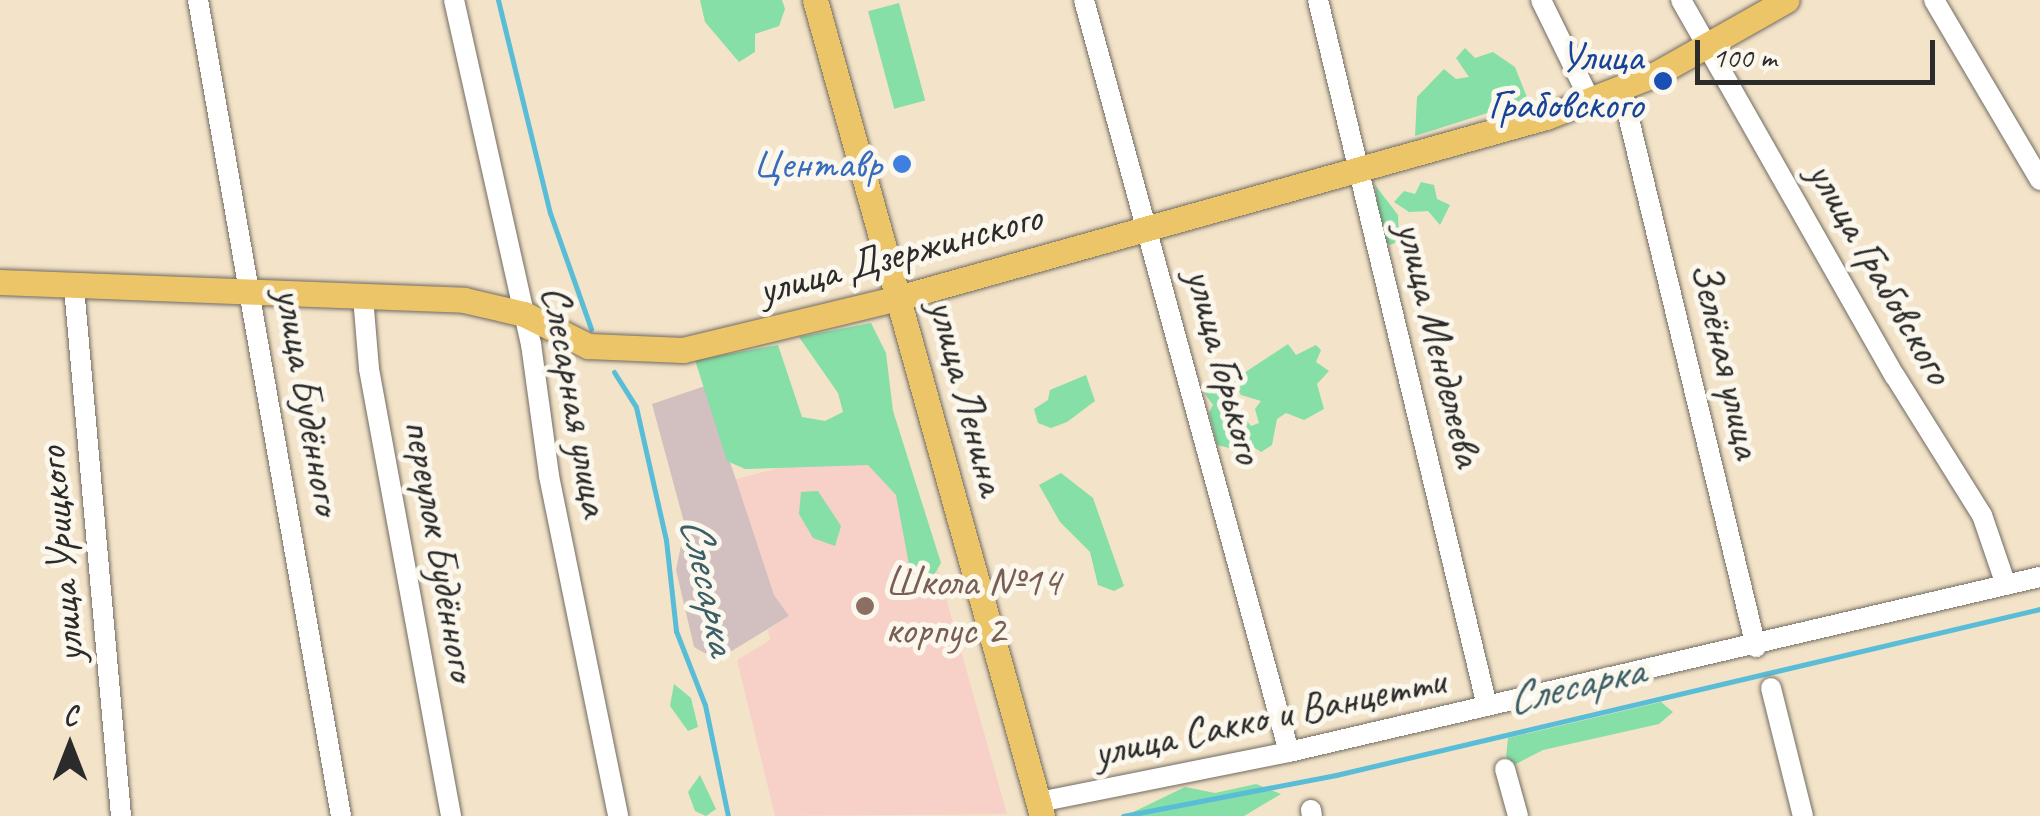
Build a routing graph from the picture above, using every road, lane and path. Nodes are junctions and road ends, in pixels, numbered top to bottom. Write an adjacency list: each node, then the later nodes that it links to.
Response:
1 (198, 0): 18 (street, улица Будённого)
2 (454, 0): 21 (street, Слесарная улица)
3 (816, 0): 20 (main road, улица Ленина)
4 (1084, 0): 15 (street, улица Горького)
5 (1318, 0): 13 (street, улица Менделеева)
6 (1542, 0): 12 (street)
7 (1681, 0): 10 (street, улица Грабовского)
8 (1787, 0): 10 (main road, улица Дзержинского)
9 (1934, 0): 14 (street)
10 (1707, 46): 11 (main road, улица Дзержинского); 23 (street, улица Грабовского)
11 (1622, 90): 12 (main road, улица Дзержинского); 24 (street, Зелёная улица)
12 (1591, 102): 13 (main road, улица Дзержинского)
13 (1359, 171): 15 (main road, улица Дзержинского); 26 (street, улица Менделеева)
14 (2040, 180)
15 (1149, 226): 20 (main road, улица Дзержинского); 27 (street, улица Горького)
16 (0, 282): 17 (main road, улица Дзержинского)
17 (74, 287): 18 (main road, улица Дзержинского); 30 (street, улица Урицкого)
18 (252, 293): 19 (main road, улица Дзержинского); 31 (street, улица Будённого)
19 (363, 297): 21 (main road, улица Дзержинского); 32 (street, переулок Будённого)
20 (898, 298): 21 (main road, улица Дзержинского); 29 (main road, улица Ленина)
21 (524, 314): 33 (street, Слесарная улица)
22 (2040, 577): 23 (street, улица Сакко и Ванцетти)
23 (2006, 585): 24 (street, улица Сакко и Ванцетти)
24 (1756, 647): 26 (street, улица Сакко и Ванцетти)
25 (1771, 688): 35 (street)
26 (1487, 706): 27 (street, улица Сакко и Ванцетти)
27 (1290, 752): 29 (street, улица Сакко и Ванцетти)
28 (1505, 769): 34 (street)
29 (1040, 809)
30 (121, 816)
31 (341, 816)
32 (451, 816)
33 (618, 816)
34 (1518, 816)
35 (1803, 816)

